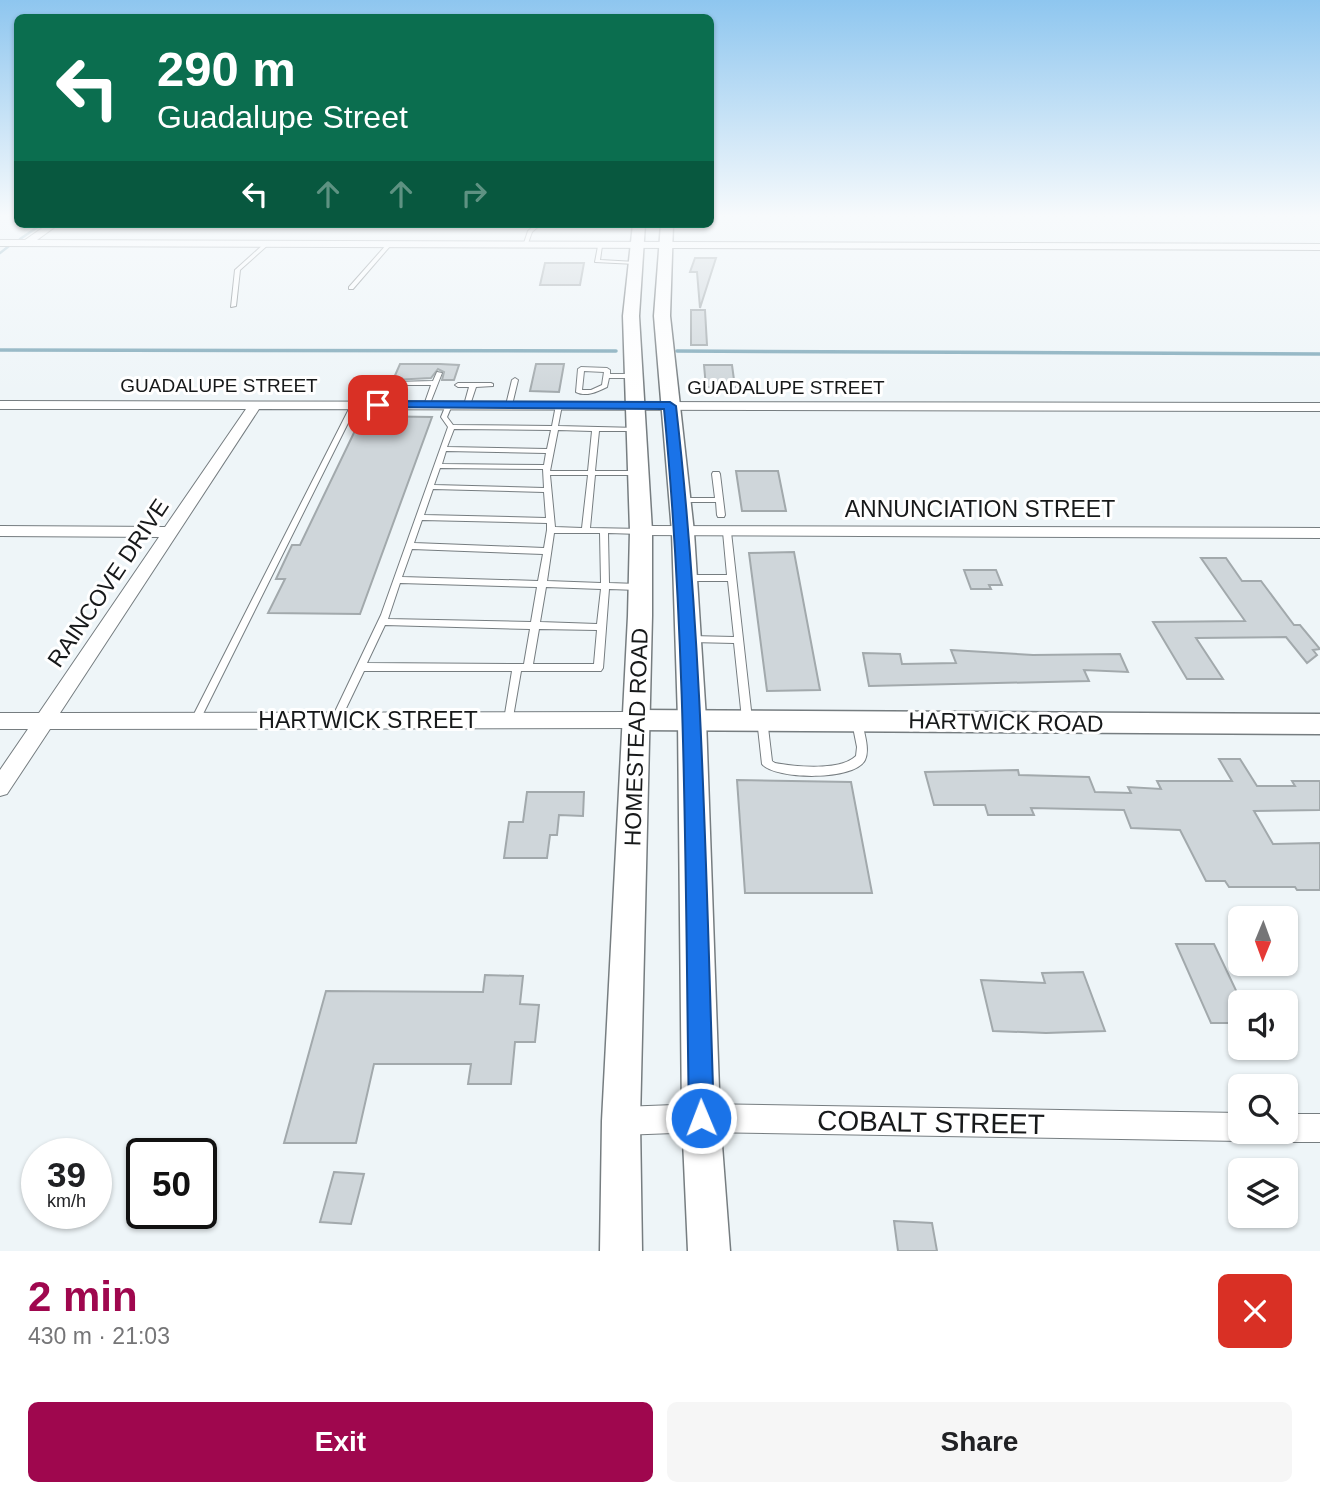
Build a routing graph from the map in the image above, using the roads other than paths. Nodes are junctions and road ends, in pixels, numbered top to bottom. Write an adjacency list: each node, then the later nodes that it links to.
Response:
1 (237, 276): 6 (lane)
2 (361, 276): 5 (lane)
3 (635, 276): 7 (main road, HOMESTEAD ROAD)
4 (664, 276): 8 (main road, HOMESTEAD ROAD)
5 (351, 288)
6 (233, 306)
7 (631, 316): 8 (main road); 11 (main road, HOMESTEAD ROAD)
8 (662, 316): 29 (main road, HOMESTEAD ROAD)
9 (439, 373): 14 (lane)
10 (607, 376): 11 (lane); 18 (lane); 18 (lane)
11 (633, 376): 28 (main road, HOMESTEAD ROAD)
12 (376, 377): 21 (lane)
13 (515, 380): 26 (lane)
14 (435, 383): 22 (lane); 23 (lane)
15 (458, 385): 16 (lane)
16 (473, 385): 17 (lane); 25 (lane)
17 (491, 385)
18 (584, 398): 27 (street, GUADALUPE STREET); 28 (street, GUADALUPE STREET)
19 (0, 405): 20 (street, GUADALUPE STREET)
20 (255, 405): 21 (street, GUADALUPE STREET); 53 (street, RAINCOVE DRIVE)
21 (358, 405): 22 (street, GUADALUPE STREET); 81 (lane)
22 (394, 405): 23 (street, GUADALUPE STREET)
23 (427, 405): 24 (street, GUADALUPE STREET)
24 (449, 405): 25 (street, GUADALUPE STREET); 31 (lane)
25 (467, 405): 26 (street, GUADALUPE STREET)
26 (509, 405): 27 (street, GUADALUPE STREET)
27 (559, 405): 32 (lane)
28 (634, 405): 29 (street, GUADALUPE STREET); 34 (main road, HOMESTEAD ROAD)
29 (670, 406): 30 (street, GUADALUPE STREET); 44 (main road, HOMESTEAD ROAD)
30 (1320, 407)
31 (451, 427): 32 (lane); 35 (lane)
32 (555, 428): 33 (lane); 36 (lane)
33 (596, 429): 34 (lane); 39 (lane)
34 (636, 429): 40 (main road, HOMESTEAD ROAD)
35 (443, 449): 36 (lane); 37 (lane)
36 (550, 451): 38 (lane)
37 (438, 466): 38 (lane); 42 (lane)
38 (547, 470): 39 (lane); 43 (lane)
39 (592, 473): 40 (lane); 49 (lane)
40 (638, 473): 52 (main road, HOMESTEAD ROAD)
41 (716, 474): 45 (lane)
42 (430, 488): 43 (lane); 47 (lane)
43 (547, 490): 48 (lane)
44 (680, 500): 45 (lane); 54 (main road, HOMESTEAD ROAD)
45 (719, 500): 46 (lane)
46 (721, 515)
47 (420, 517): 48 (lane); 57 (lane)
48 (551, 526): 49 (lane); 58 (lane)
49 (586, 530): 51 (lane)
50 (0, 531): 53 (street)
51 (604, 531): 52 (lane); 63 (lane)
52 (641, 531): 54 (street, ANNUNCIATION STREET); 64 (main road, HOMESTEAD ROAD)
53 (169, 532): 80 (street, RAINCOVE DRIVE)
54 (683, 532): 55 (street, ANNUNCIATION STREET); 59 (main road, HOMESTEAD ROAD)
55 (727, 532): 56 (street, ANNUNCIATION STREET); 60 (lane)
56 (1320, 533)
57 (410, 546): 58 (lane); 61 (lane)
58 (548, 551): 62 (lane)
59 (685, 578): 60 (lane); 68 (main road, HOMESTEAD ROAD)
60 (732, 578): 69 (lane)
61 (398, 580): 62 (lane); 65 (lane)
62 (542, 584): 63 (lane); 66 (lane)
63 (605, 586): 64 (lane); 67 (lane)
64 (640, 587): 77 (main road, HOMESTEAD ROAD)
65 (382, 622): 66 (lane); 70 (lane)
66 (535, 626): 67 (lane); 72 (lane)
67 (601, 627): 72 (lane)
68 (688, 639): 69 (lane); 73 (main road, HOMESTEAD ROAD)
69 (738, 639): 74 (lane)
70 (362, 667): 71 (lane); 75 (lane)
71 (517, 668): 72 (lane); 76 (lane)
72 (528, 668)
73 (692, 719): 74 (street, HARTWICK ROAD); 77 (street, HARTWICK STREET); 84 (main road, HOMESTEAD ROAD)
74 (754, 719): 78 (street, HARTWICK ROAD); 78 (lane)
75 (337, 720): 76 (street, HARTWICK STREET); 81 (street, HARTWICK STREET)
76 (509, 720): 77 (street, HARTWICK STREET)
77 (635, 720): 85 (main road, HOMESTEAD ROAD)
78 (857, 720): 82 (street, HARTWICK ROAD)
79 (0, 721): 80 (street)
80 (44, 721): 81 (street, HARTWICK STREET); 83 (street, RAINCOVE DRIVE)
81 (195, 721)
82 (1320, 724)
83 (0, 787)
84 (701, 1118): 85 (street, COBALT STREET); 86 (street, COBALT STREET); 90 (main road, HOMESTEAD ROAD)
85 (621, 1121): 89 (main road, HOMESTEAD ROAD)
86 (1228, 1127)
87 (1298, 1128): 88 (street)
88 (1320, 1128)
89 (621, 1251)
90 (709, 1251)

